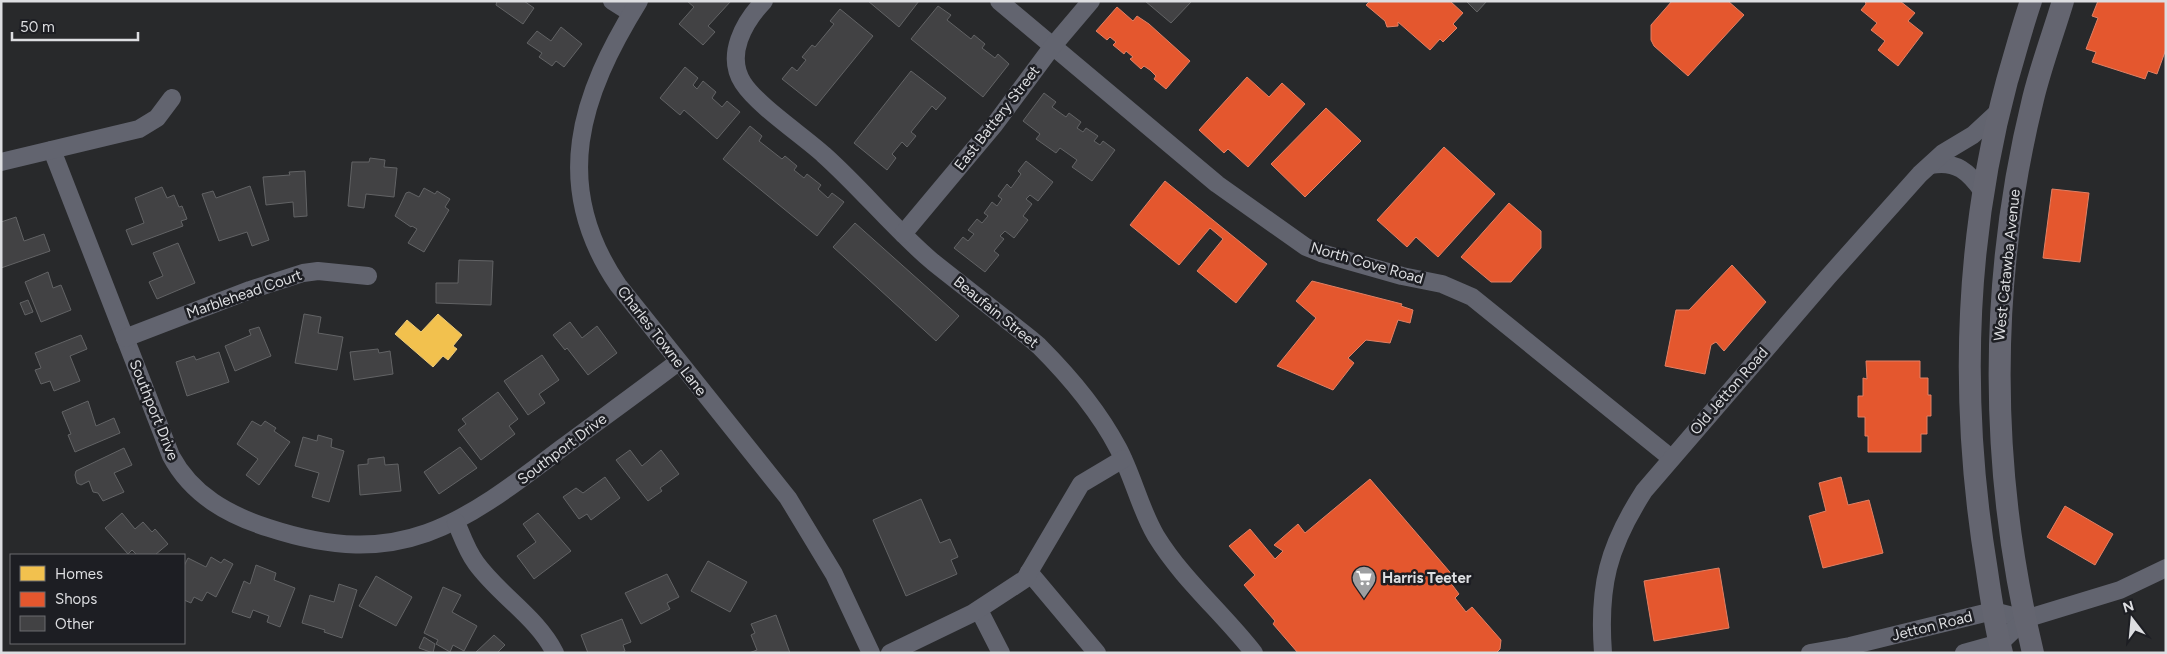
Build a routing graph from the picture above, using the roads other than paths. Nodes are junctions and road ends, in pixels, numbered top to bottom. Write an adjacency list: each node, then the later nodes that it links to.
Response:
1 (612, 1): 7 (street)
2 (764, 1): 15 (street, Beaufain Street)
3 (999, 1): 8 (street, North Cove Road)
4 (1091, 1): 8 (street, East Battery Street)
5 (2031, 1): 10 (main road, West Catawba Avenue)
6 (2063, 1): 26 (main road, West Catawba Avenue)
7 (635, 7): 18 (street, Charles Towne Lane)
8 (1052, 47): 15 (street, East Battery Street); 19 (street, North Cove Road)
9 (172, 98): 11 (street)
10 (2000, 110): 13 (street, Old Jetton Road); 14 (main road, West Catawba Avenue)
11 (52, 150): 12 (street); 17 (street, Southport Drive)
12 (1, 162)
13 (1931, 165): 14 (street); 19 (street, Old Jetton Road)
14 (1983, 192): 25 (main road, West Catawba Avenue)
15 (903, 234): 20 (street, Beaufain Street)
16 (368, 276): 17 (street, Marblehead Court)
17 (125, 338): 21 (street, Southport Drive)
18 (678, 362): 21 (street, Southport Drive); 29 (street, Charles Towne Lane)
19 (1671, 458): 34 (street, Old Jetton Road)
20 (1123, 459): 23 (street); 33 (street, Beaufain Street)
21 (456, 522): 28 (street)
22 (2166, 568): 26 (street, Jetton Road)
23 (1029, 572): 24 (street); 32 (street)
24 (979, 610): 30 (street); 31 (street)
25 (1993, 611): 26 (street, Jetton Road); 27 (main road, West Catawba Avenue); 35 (street, Jetton Road)
26 (2025, 618): 27 (street, Jetton Road); 37 (main road, West Catawba Avenue)
27 (2001, 648): 36 (street, Jetton Road)
28 (555, 653)
29 (871, 653)
30 (890, 653)
31 (1001, 653)
32 (1097, 653)
33 (1254, 653)
34 (1603, 653)
35 (1810, 653)
36 (1964, 653)
37 (2033, 653)

